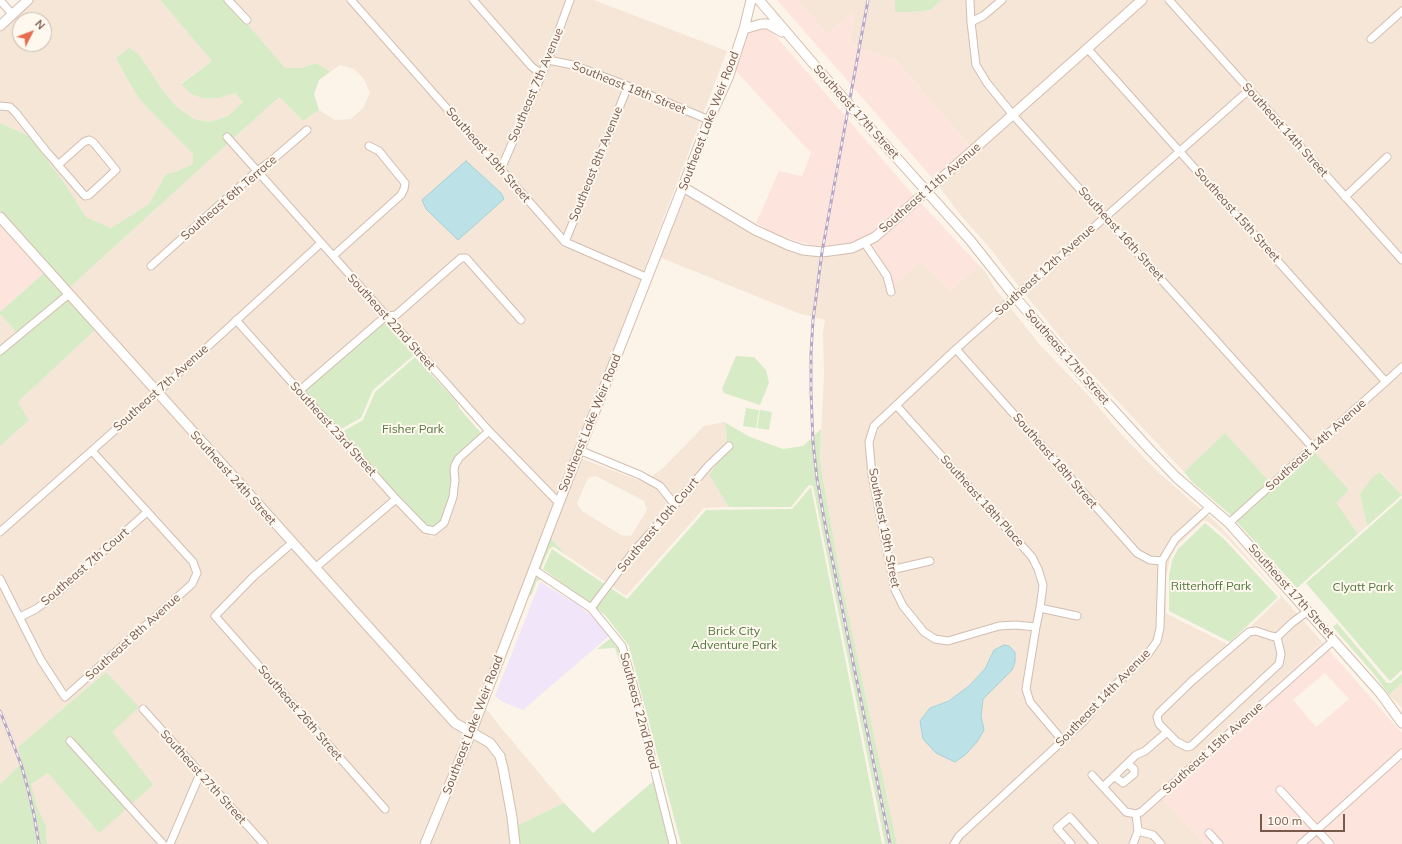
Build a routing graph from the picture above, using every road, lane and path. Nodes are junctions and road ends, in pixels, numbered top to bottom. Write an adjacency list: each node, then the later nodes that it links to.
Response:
1 (0, 0): 15 (street)
2 (28, 0): 13 (main road)
3 (228, 0): 16 (street)
4 (351, 0): 36 (street, Southeast 19th Street)
5 (472, 0): 24 (street)
6 (570, 0): 23 (street, Southeast 7th Avenue)
7 (751, 0): 19 (main road, Southeast Lake Weir Road)
8 (759, 0): 20 (main road, Southeast 17th Street)
9 (970, 0): 17 (street, Southeast 16th Street)
10 (1002, 0): 17 (street)
11 (1142, 0): 22 (main road, Southeast 11th Avenue)
12 (1169, 0): 26 (street, Southeast 14th Street)
13 (14, 12)
14 (1402, 12): 21 (street)
15 (12, 14): 18 (main road)
16 (247, 20)
17 (971, 22): 28 (street, Southeast 16th Street)
18 (0, 26)
19 (744, 29): 20 (main road); 29 (main road, Southeast Lake Weir Road)
20 (790, 37): 39 (main road, Southeast 17th Street)
21 (1371, 39)
22 (1087, 48): 28 (main road, Southeast 11th Avenue); 33 (street, Southeast 15th Street)
23 (548, 60): 24 (street, Southeast 7th Avenue); 25 (street, Southeast 18th Street)
24 (542, 74): 36 (street, Southeast 7th Avenue)
25 (628, 86): 29 (street, Southeast 18th Street); 43 (street, Southeast 8th Avenue)
26 (1248, 90): 33 (street, Southeast 12th Avenue); 40 (street, Southeast 14th Street)
27 (0, 106): 35 (street)
28 (1013, 115): 39 (main road, Southeast 11th Avenue); 41 (street, Southeast 16th Street)
29 (709, 120): 38 (main road, Southeast Lake Weir Road)
30 (307, 130): 37 (street, Southeast 6th Terrace)
31 (227, 137): 37 (street, Southeast 22nd Street)
32 (369, 146): 46 (street)
33 (1179, 150): 41 (street, Southeast 12th Avenue); 59 (street, Southeast 15th Street)
34 (1387, 157): 40 (street)
35 (58, 165): 35 (street)
36 (501, 169): 43 (street, Southeast 19th Street)
37 (257, 171): 45 (street, Southeast 22nd Street); 48 (street, Southeast 6th Terrace)
38 (684, 188): 44 (main road, Southeast 11th Avenue); 49 (main road, Southeast Lake Weir Road)
39 (926, 191): 44 (main road, Southeast 11th Avenue); 52 (main road, Southeast 17th Street)
40 (1345, 197): 47 (street, Southeast 14th Street)
41 (1105, 216): 52 (street, Southeast 12th Avenue); 65 (street, Southeast 16th Street)
42 (0, 217): 51 (main road, Southeast 24th Street)
43 (565, 242): 49 (street, Southeast 19th Street)
44 (864, 242): 50 (street)
45 (321, 243): 46 (street, Southeast 22nd Street); 54 (street, Southeast 7th Avenue)
46 (332, 256): 53 (street, Southeast 22nd Street)
47 (1402, 260)
48 (151, 266)
49 (648, 278): 66 (main road, Southeast Lake Weir Road)
50 (891, 292)
51 (69, 294): 57 (street); 61 (main road, Southeast 24th Street)
52 (1015, 297): 56 (street, Southeast 12th Avenue); 71 (main road, Southeast 17th Street)
53 (386, 316): 55 (street); 60 (street); 63 (street, Southeast 22nd Street)
54 (236, 320): 60 (street, Southeast 23rd Street); 61 (street, Southeast 7th Avenue)
55 (521, 320)
56 (956, 349): 62 (street, Southeast 12th Avenue); 77 (street, Southeast 18th Street)
57 (0, 351)
58 (1402, 367): 59 (street, Southeast 14th Avenue)
59 (1386, 382): 65 (street, Southeast 14th Avenue)
60 (299, 391): 68 (street, Southeast 23rd Street)
61 (157, 393): 67 (street, Southeast 7th Avenue); 75 (main road, Southeast 24th Street)
62 (896, 404): 80 (street, Southeast 19th Street); 83 (street, Southeast 18th Place)
63 (489, 430): 68 (street, Southeast 23rd Street); 69 (street, Southeast 22nd Street)
64 (729, 446): 70 (street, Southeast 10th Court)
65 (1313, 448): 73 (street, Southeast 14th Avenue)
66 (579, 450): 69 (main road, Southeast Lake Weir Road); 70 (street)
67 (92, 451): 72 (street); 74 (street, Southeast 7th Avenue)
68 (396, 499): 78 (street)
69 (558, 503): 79 (main road, Southeast Lake Weir Road)
70 (675, 505): 82 (street, Southeast 10th Court)
71 (1210, 507): 73 (main road, Southeast 17th Street); 77 (street)
72 (147, 512): 86 (street, Southeast 7th Court); 86 (street, Southeast 8th Avenue)
73 (1229, 523): 84 (main road, Southeast 17th Street)
74 (0, 532)
75 (292, 543): 78 (main road, Southeast 24th Street); 105 (street, Southeast 26th Street)
76 (930, 561): 80 (street)
77 (1162, 561): 96 (street, Southeast 14th Avenue)
78 (315, 568): 95 (main road, Southeast 24th Street)
79 (533, 569): 82 (street, Southeast 22nd Road); 95 (main road, Southeast Lake Weir Road)
80 (891, 570): 87 (street, Southeast 19th Street)
81 (0, 579): 86 (street)
82 (591, 608): 115 (street, Southeast 22nd Road)
83 (1040, 608): 85 (street); 87 (street, Southeast 18th Place)
84 (1308, 611): 88 (street); 89 (main road, Southeast 17th Street)
85 (1077, 616)
86 (20, 617)
87 (1036, 627): 96 (street, Southeast 18th Place)
88 (1277, 636): 94 (street); 94 (street)
89 (1334, 640): 90 (main road, Southeast 17th Street); 106 (street, Southeast 15th Avenue)
90 (1388, 703): 92 (main road, Southeast 17th Street); 93 (main road, Southeast 17th Street)
91 (143, 709): 100 (street, Southeast 27th Street)
92 (1402, 716)
93 (1402, 723)
94 (1167, 732): 99 (street)
95 (471, 733): 113 (main road, Southeast Lake Weir Road); 114 (main road, Southeast 24th Street)
96 (1062, 740): 116 (street, Southeast 14th Avenue)
97 (70, 741): 110 (street)
98 (1402, 753): 107 (street)
99 (1128, 764): 102 (street); 102 (street)
100 (200, 774): 111 (street); 112 (street, Southeast 27th Street)
101 (1092, 775): 103 (street)
102 (1114, 776): 103 (street)
103 (1103, 787): 106 (street)
104 (1280, 790): 107 (street)
105 (385, 809)
106 (1136, 814): 108 (street)
107 (1317, 830): 122 (street); 123 (street)
108 (1138, 831): 119 (street); 120 (street)
109 (1209, 833): 121 (street)
110 (163, 844)
111 (170, 844)
112 (264, 844)
113 (425, 844)
114 (515, 844)
115 (674, 844)
116 (954, 844)
117 (1071, 844): 118 (street)
118 (1094, 844)
119 (1133, 844)
120 (1161, 844)
121 (1219, 844)
122 (1301, 844)
123 (1330, 844)

